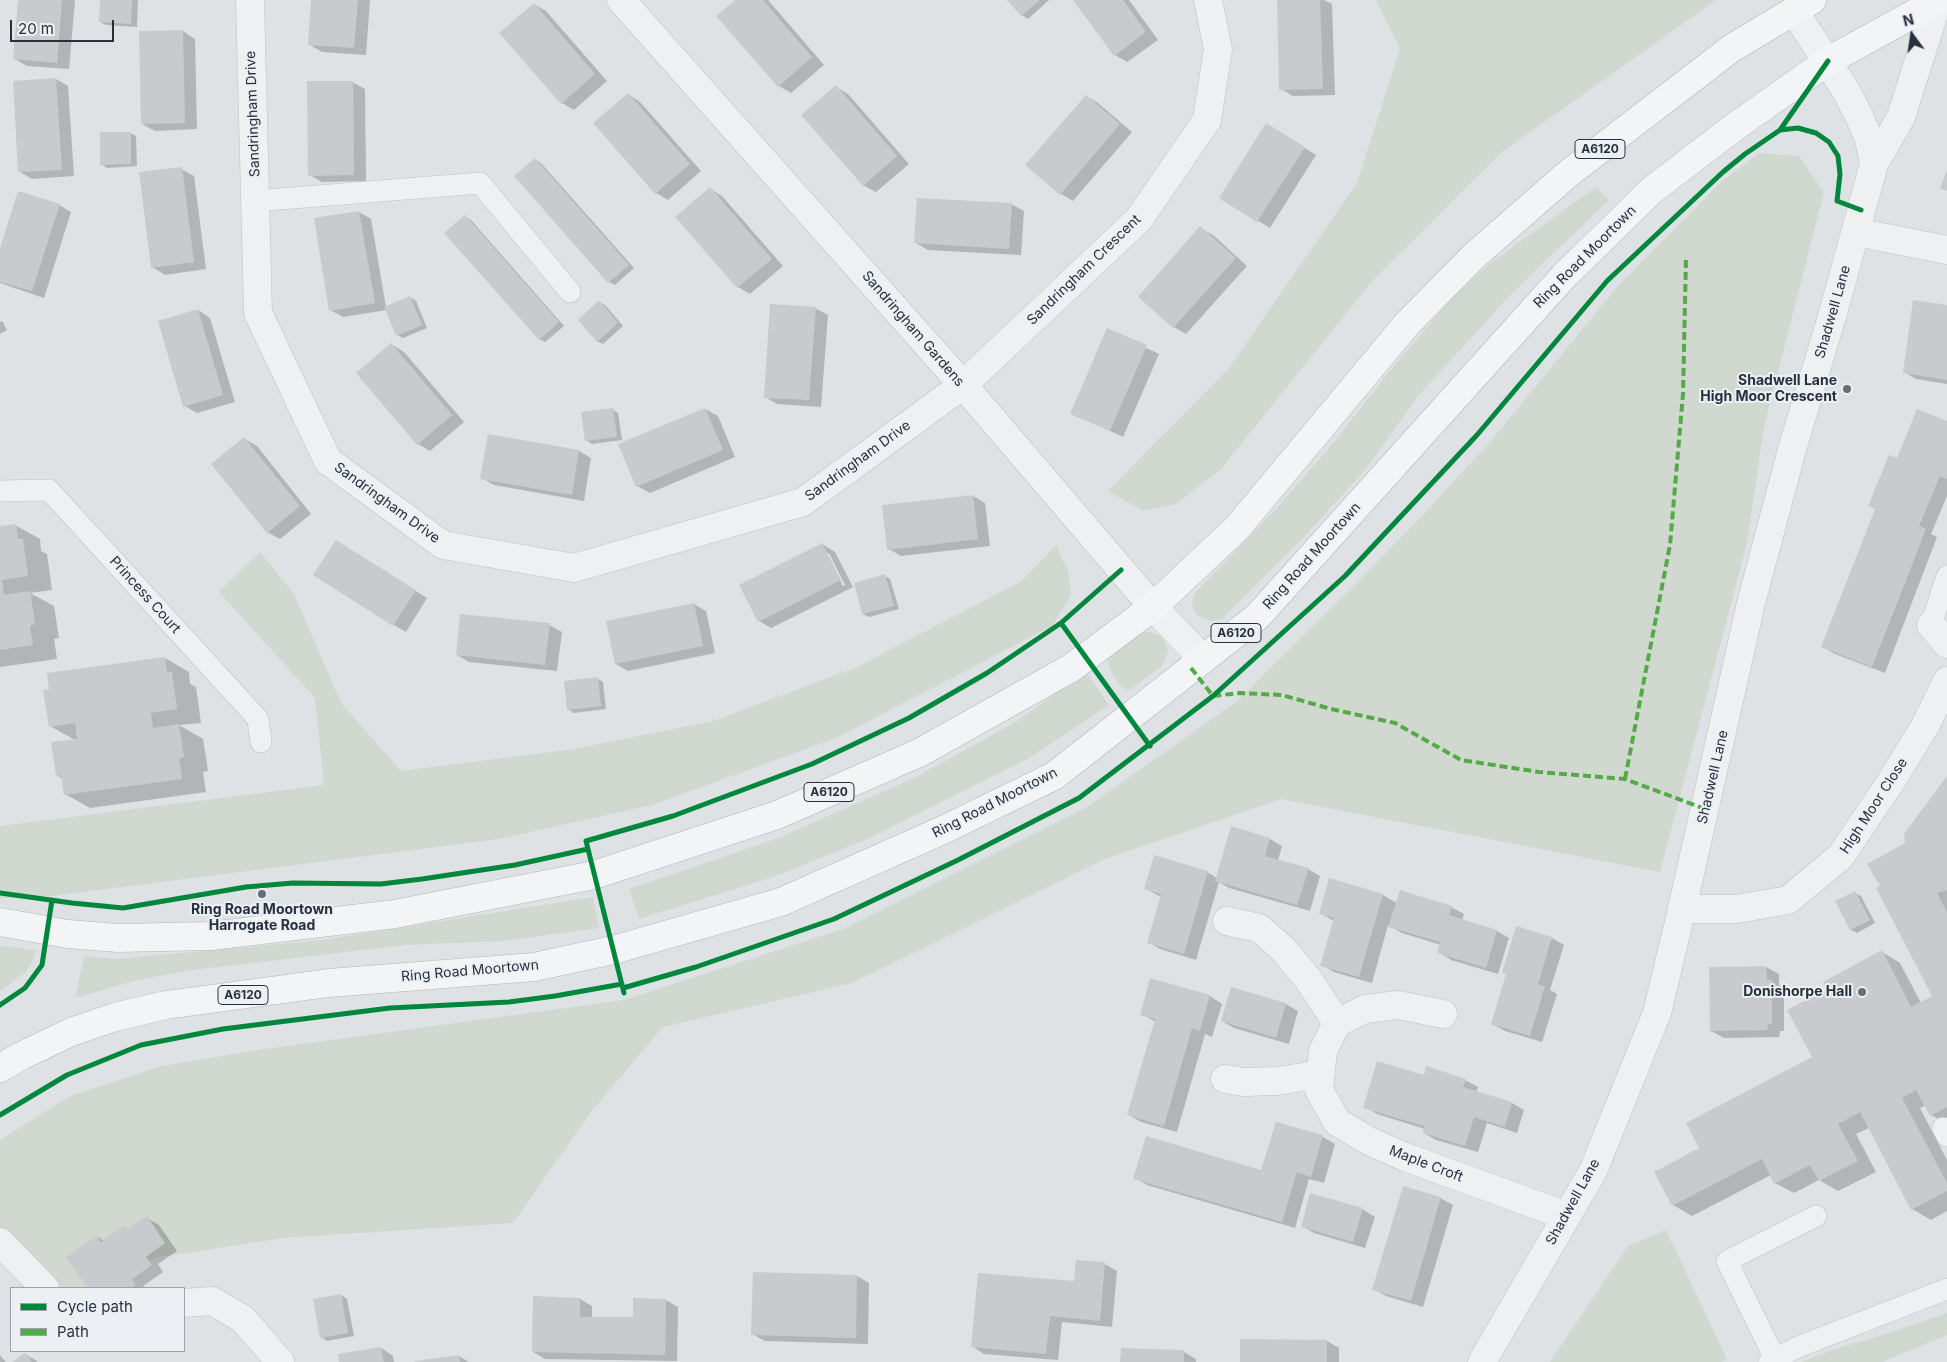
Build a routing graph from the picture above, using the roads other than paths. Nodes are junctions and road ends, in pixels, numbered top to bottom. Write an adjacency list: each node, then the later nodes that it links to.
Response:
1 (250, 0): 8 (street, Sandringham Drive)
2 (622, 0): 12 (street, Sandringham Gardens)
3 (1208, 0): 12 (street, Sandringham Crescent)
4 (1939, 0): 6 (highway, Ring Road Moortown / A6120); 7 (street, Shadwell Lane)
5 (1803, 5): 6 (street, Shadwell Lane); 15 (highway, A6120)
6 (1828, 62): 7 (street, Shadwell Lane); 17 (highway, Ring Road Moortown / A6120)
7 (1874, 164): 9 (street, Shadwell Lane)
8 (255, 201): 11 (lane); 12 (street, Sandringham Drive)
9 (1856, 232): 10 (street); 20 (street, Shadwell Lane)
10 (1947, 250)
11 (570, 292)
12 (962, 386): 15 (street, Sandringham Gardens)
13 (0, 491): 19 (lane, Princess Court)
14 (1947, 576): 16 (lane)
15 (1153, 607): 17 (street, Sandringham Gardens); 21 (highway, A6120)
16 (1939, 635)
17 (1203, 658): 25 (highway, Ring Road Moortown / A6120)
18 (1947, 681): 20 (street, High Moor Close)
19 (261, 742)
20 (1682, 908): 28 (street, Shadwell Lane)
21 (0, 922)
22 (1227, 922): 24 (street)
23 (1443, 1014): 24 (street)
24 (1337, 1022): 26 (street, Maple Croft)
25 (0, 1068)
26 (1320, 1074): 27 (street); 28 (street, Maple Croft)
27 (1225, 1079)
28 (1567, 1216): 36 (street, Shadwell Lane)
29 (1816, 1216): 34 (lane)
30 (0, 1242): 31 (street)
31 (44, 1287)
32 (1947, 1289): 34 (lane)
33 (185, 1303): 35 (street)
34 (1772, 1360)
35 (280, 1362)
36 (1482, 1362)

